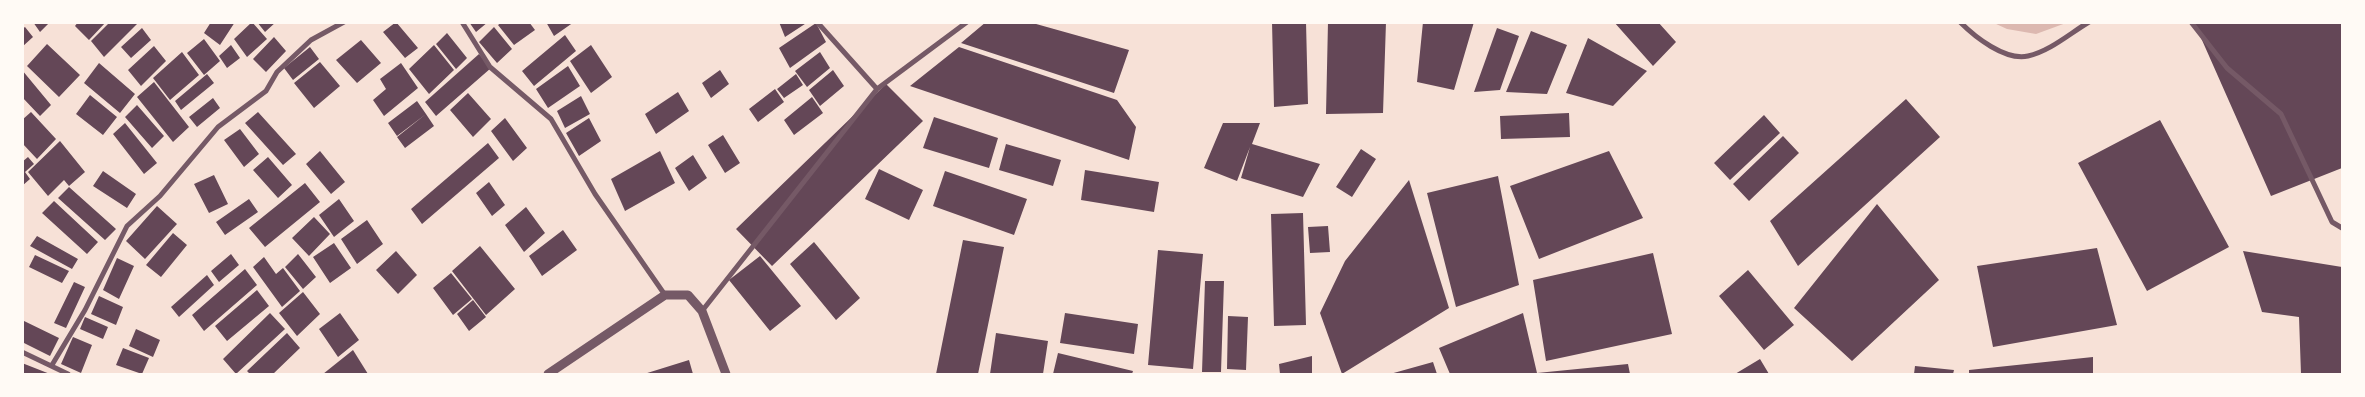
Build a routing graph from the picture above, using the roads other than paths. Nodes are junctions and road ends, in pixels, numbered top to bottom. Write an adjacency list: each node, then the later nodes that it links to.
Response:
1 (344, 22): 13 (street)
2 (462, 22): 10 (street)
3 (817, 22): 8 (street)
4 (967, 22): 8 (street)
5 (1960, 22): 6 (street)
6 (2089, 22)
7 (2192, 22): 9 (street)
8 (877, 89): 11 (street)
9 (2342, 228)
10 (665, 294): 11 (street); 15 (street)
11 (702, 311): 16 (street)
12 (22, 352): 13 (street)
13 (52, 366): 14 (street)
14 (68, 374)
15 (548, 374)
16 (726, 374)

